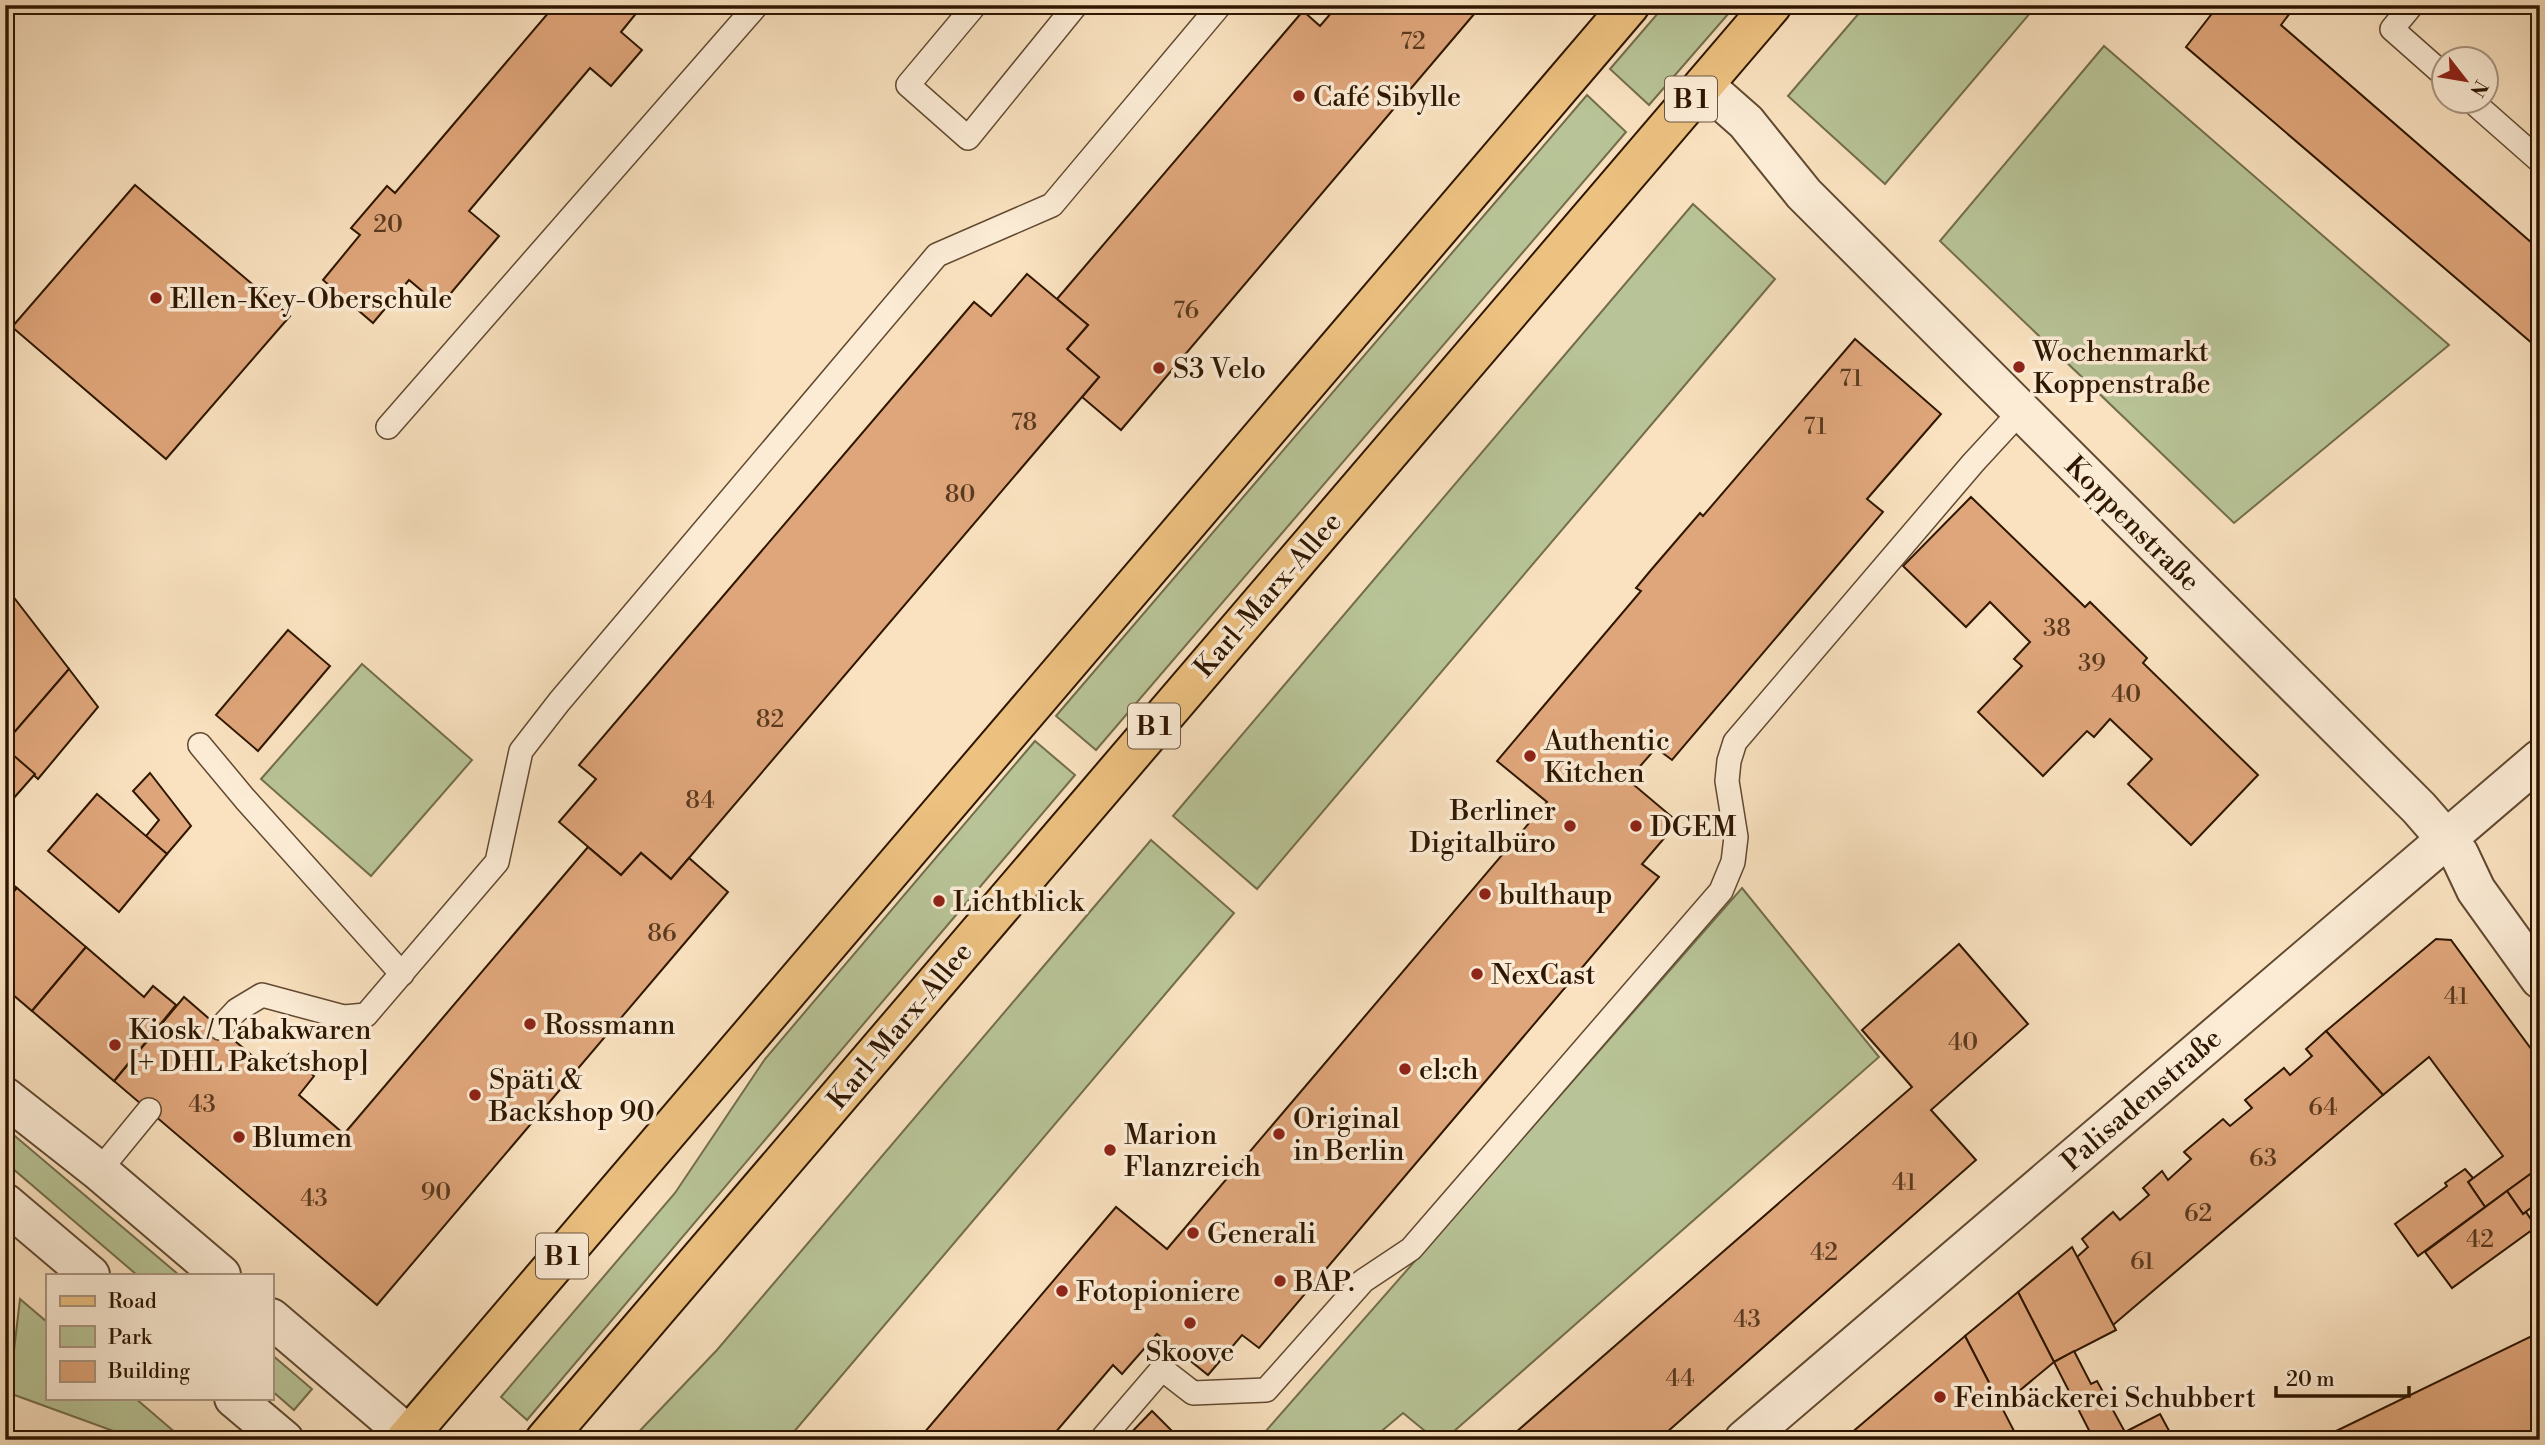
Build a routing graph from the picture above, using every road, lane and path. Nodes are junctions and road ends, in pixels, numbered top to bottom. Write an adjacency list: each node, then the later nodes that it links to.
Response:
1 (757, 5): 13 (lane)
2 (975, 5): 3 (lane)
3 (1076, 5)
4 (1220, 5): 17 (lane)
5 (1630, 5): 28 (main road, B 1)
6 (1772, 5): 9 (main road, Karl-Marx-Allee / B 1)
7 (2412, 5): 8 (lane)
8 (2430, 63)
9 (1704, 85): 12 (street, Koppenstraße); 30 (main road, Karl-Marx-Allee / B 1)
10 (2489, 116): 11 (lane)
11 (2540, 161)
12 (2020, 412): 16 (street, Koppenstraße); 31 (lane)
13 (388, 427)
14 (200, 745): 17 (lane)
15 (2540, 759): 16 (street, Palisadenstraße)
16 (2445, 839): 18 (street, Koppenstraße); 32 (street, Palisadenstraße)
17 (402, 974): 19 (lane)
18 (2540, 979)
19 (220, 1028)
20 (5, 1097): 22 (street)
21 (149, 1110): 22 (lane)
22 (99, 1171): 25 (street)
23 (5, 1203): 24 (street)
24 (89, 1274)
25 (220, 1274)
26 (273, 1320): 28 (street)
27 (236, 1400): 29 (street)
28 (409, 1438)
29 (284, 1440)
30 (545, 1440)
31 (1101, 1440)
32 (1744, 1440)

